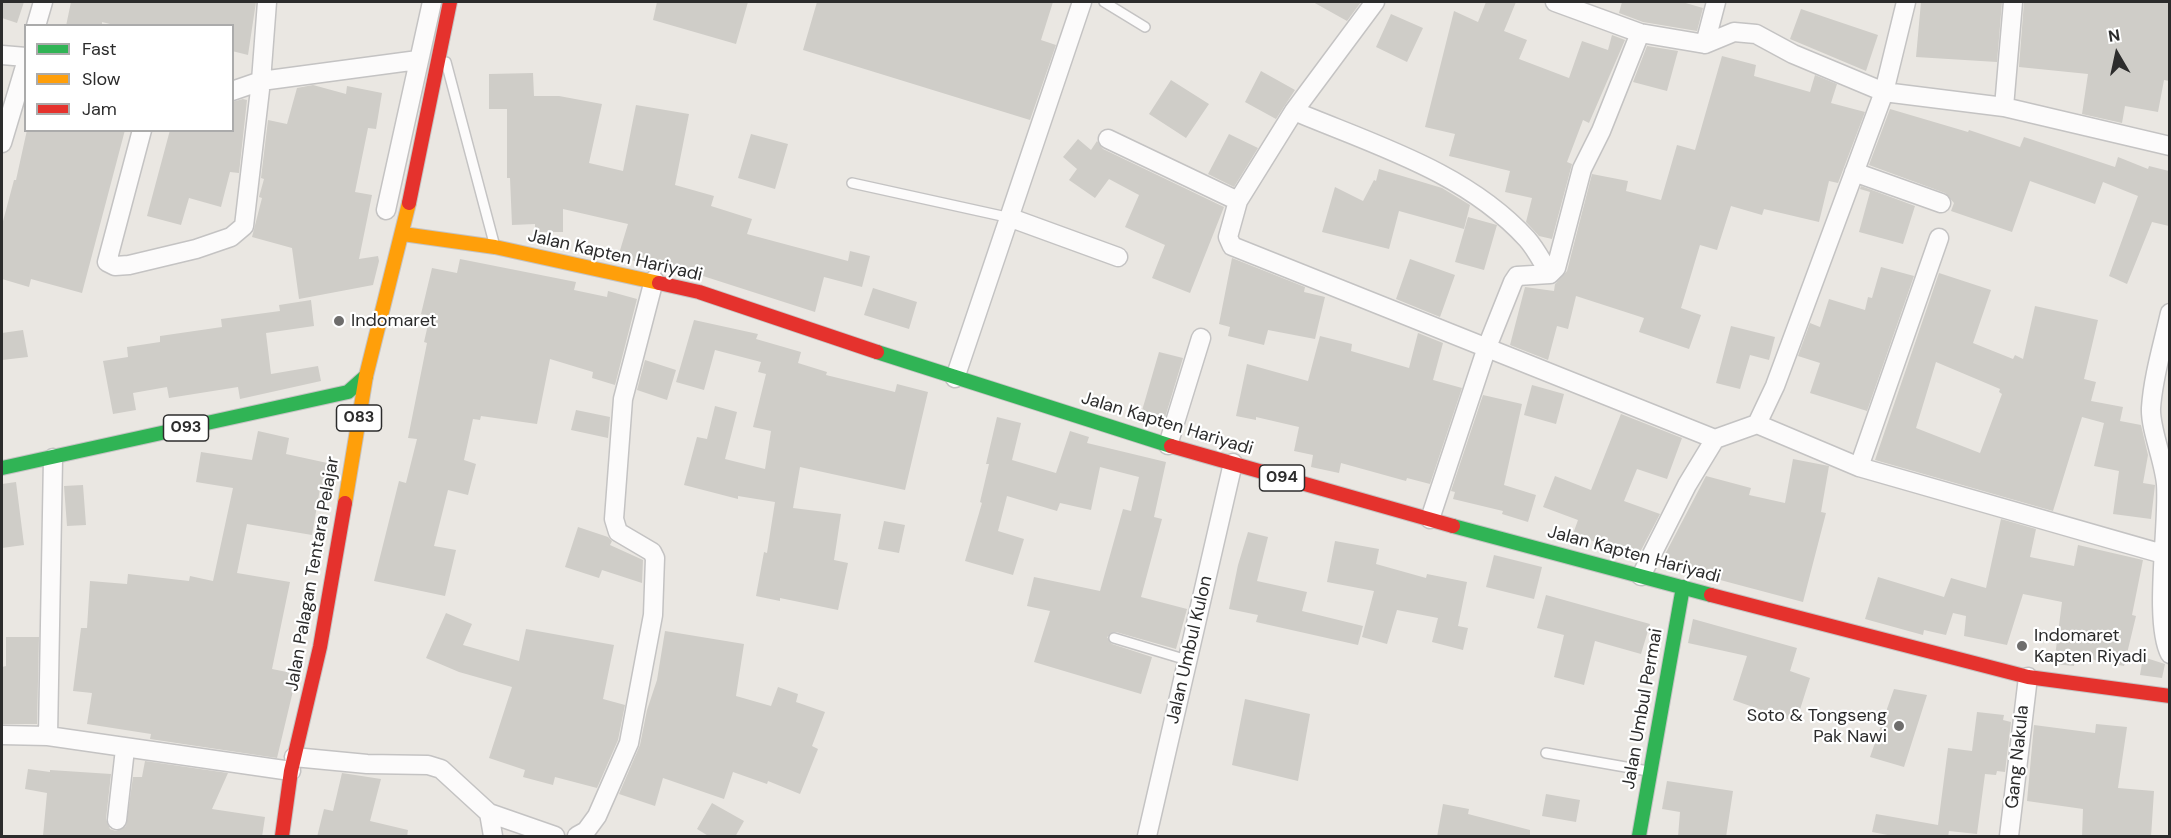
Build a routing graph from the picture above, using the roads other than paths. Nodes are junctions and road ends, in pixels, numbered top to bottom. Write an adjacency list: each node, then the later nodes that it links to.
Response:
1 (43, 2): 13 (street)
2 (267, 2): 22 (street)
3 (432, 2): 20 (street)
4 (450, 2): 17 (main road, Jalan Palagan Tentara Pelajar / 083)
5 (1082, 2): 36 (street)
6 (1104, 2): 14 (lane)
7 (1375, 2): 26 (street)
8 (1555, 2): 12 (street)
9 (1716, 2): 16 (street)
10 (1906, 2): 24 (street)
11 (2013, 2): 25 (street)
12 (1583, 7): 15 (street)
13 (37, 24)
14 (1145, 27)
15 (1640, 33): 16 (street); 41 (street)
16 (1705, 44): 24 (street)
17 (441, 45): 37 (main road, Jalan Palagan Tentara Pelajar / 083); 39 (lane)
18 (2, 55): 19 (street)
19 (24, 57)
20 (418, 60): 22 (street); 35 (street)
21 (24, 70): 29 (street)
22 (261, 81): 23 (street); 27 (street)
23 (234, 90)
24 (1884, 92): 25 (street); 31 (street)
25 (2004, 107): 30 (street)
26 (1294, 111): 33 (street); 41 (street)
27 (141, 132)
28 (1108, 139): 33 (street)
29 (2, 143)
30 (2169, 146)
31 (1854, 172): 34 (street); 48 (street)
32 (852, 183): 36 (lane)
33 (1238, 201): 45 (street)
34 (1941, 203)
35 (386, 210)
36 (1011, 218): 40 (street); 47 (street)
37 (403, 234): 39 (main road, Jalan Kapten Hariyadi / 094); 46 (main road, Jalan Palagan Tentara Pelajar / 083)
38 (1939, 238): 53 (street)
39 (495, 247): 42 (main road, Jalan Kapten Hariyadi / 094)
40 (1118, 257)
41 (1550, 274): 45 (street)
42 (654, 280): 47 (main road, Jalan Kapten Hariyadi / 094); 75 (street)
43 (2169, 313): 56 (street)
44 (1201, 338): 50 (street)
45 (1486, 347): 49 (street); 55 (street)
46 (366, 376): 51 (main road, 093); 68 (main road, Jalan Palagan Tentara Pelajar / 083)
47 (955, 378): 50 (main road, Jalan Kapten Hariyadi / 094)
48 (1757, 424): 49 (street); 53 (street)
49 (1715, 439): 57 (street)
50 (1168, 445): 52 (main road, Jalan Kapten Hariyadi / 094)
51 (53, 458): 54 (main road, 093); 65 (street)
52 (1233, 463): 55 (main road, Jalan Kapten Hariyadi / 094); 61 (street, Jalan Umbul Kulon)
53 (1859, 467): 56 (street)
54 (2, 468)
55 (1430, 519): 57 (main road, Jalan Kapten Hariyadi / 094)
56 (2167, 556): 60 (street)
57 (1641, 576): 58 (main road, Jalan Kapten Hariyadi / 094)
58 (1683, 587): 62 (main road, Jalan Kapten Hariyadi / 094); 69 (main road, Jalan Umbul Permai)
59 (1114, 638): 61 (lane)
60 (2169, 654)
61 (1187, 660): 76 (street, Jalan Umbul Kulon)
62 (2028, 678): 63 (main road, Jalan Kapten Hariyadi / 094); 78 (street, Gang Nakula)
63 (2169, 696)
64 (2, 735): 65 (street)
65 (48, 736): 66 (street)
66 (125, 749): 68 (street); 71 (street)
67 (1546, 753): 69 (lane)
68 (292, 764): 70 (street); 72 (main road, Jalan Palagan Tentara Pelajar / 083)
69 (1650, 771): 77 (main road, Jalan Umbul Permai)
70 (489, 813): 73 (street); 74 (street)
71 (117, 820)
72 (282, 837)
73 (493, 837)
74 (555, 837)
75 (577, 837)
76 (1147, 837)
77 (1639, 837)
78 (2009, 837)

